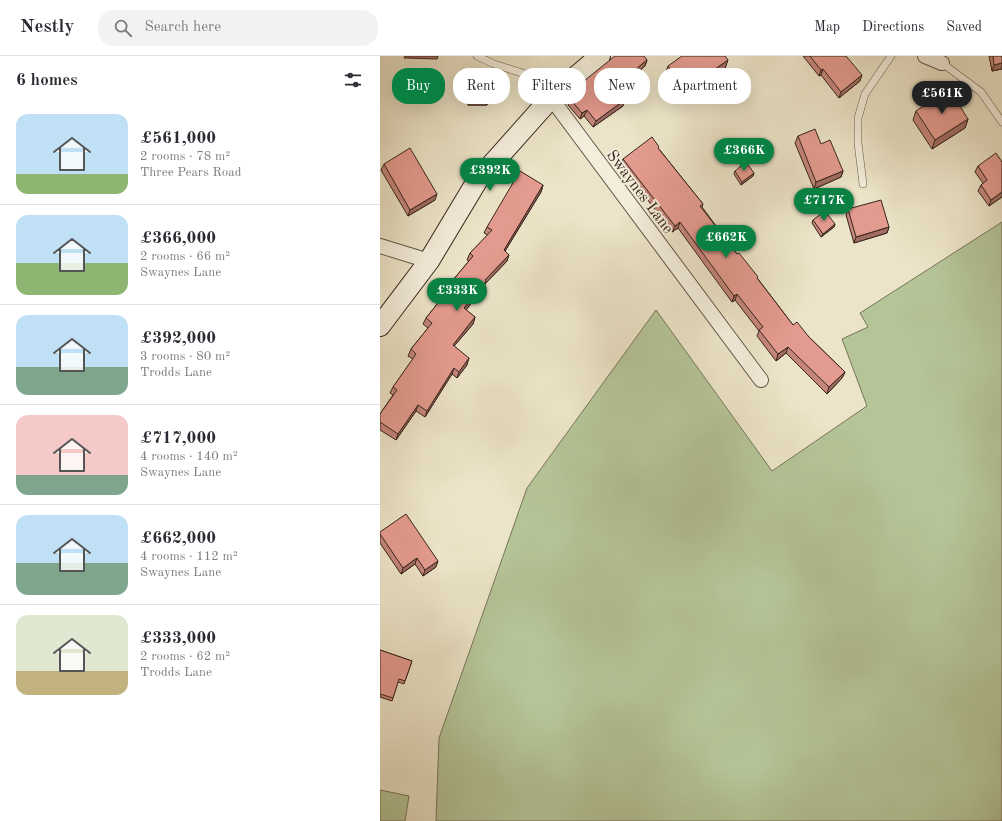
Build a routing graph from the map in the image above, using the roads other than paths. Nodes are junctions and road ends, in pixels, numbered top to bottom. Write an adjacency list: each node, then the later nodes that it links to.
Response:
1 (476, 56): 7 (lane)
2 (600, 56): 6 (street)
3 (891, 56): 11 (lane)
4 (925, 56): 5 (street)
5 (942, 63): 10 (lane)
6 (586, 68)
7 (518, 74)
8 (547, 104): 13 (street)
9 (566, 104): 15 (street, Swaynes Lane)
10 (1002, 122)
11 (863, 184)
12 (380, 246): 13 (street)
13 (429, 261): 14 (street)
14 (380, 326)
15 (761, 380)

